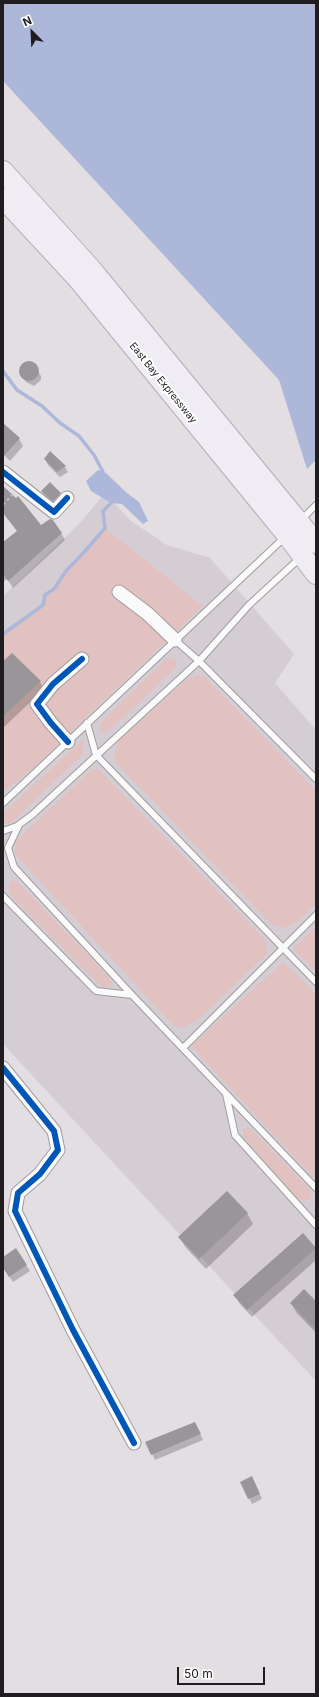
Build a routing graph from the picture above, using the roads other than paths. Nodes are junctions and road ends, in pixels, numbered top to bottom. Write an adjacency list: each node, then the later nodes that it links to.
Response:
1 (3, 171): 6 (main road, East Bay Expressway)
2 (3, 198): 6 (main road, East Bay Expressway)
3 (3, 472): 4 (street)
4 (67, 498)
5 (316, 505): 6 (lane)
6 (293, 529): 7 (main road, East Bay Expressway); 10 (lane)
7 (312, 547): 8 (main road, East Bay Expressway); 12 (lane)
8 (316, 574)
9 (119, 592): 10 (street)
10 (176, 640): 12 (lane); 13 (lane)
11 (82, 659): 14 (street)
12 (199, 661): 15 (lane); 16 (lane)
13 (87, 723): 14 (lane); 15 (lane)
14 (68, 742): 17 (lane)
15 (96, 755): 18 (lane); 22 (lane)
16 (314, 776)
17 (3, 803)
18 (19, 825): 19 (lane); 24 (lane)
19 (3, 831)
20 (3, 896): 24 (lane)
21 (316, 915): 22 (lane)
22 (282, 949): 23 (lane); 25 (lane)
23 (316, 982)
24 (132, 995): 25 (lane)
25 (183, 1048): 27 (lane)
26 (3, 1068): 30 (street)
27 (226, 1094): 28 (lane); 29 (lane)
28 (316, 1188)
29 (316, 1225)
30 (134, 1443)

